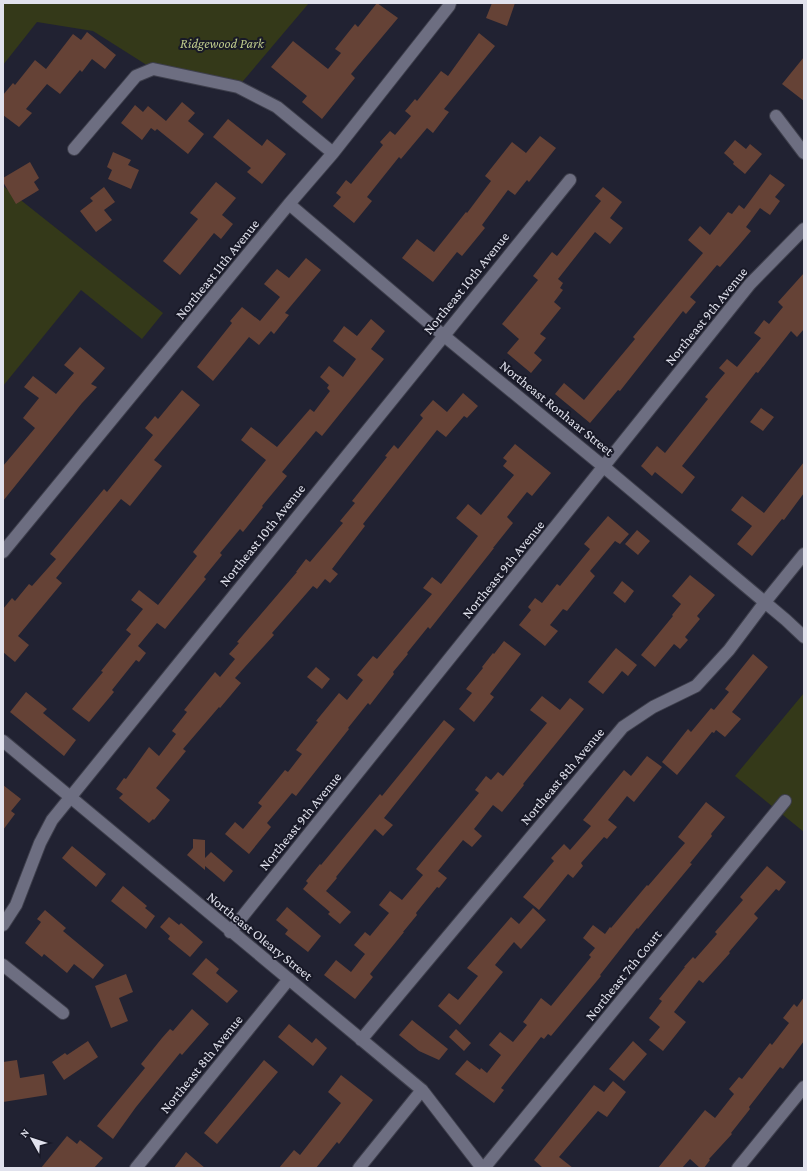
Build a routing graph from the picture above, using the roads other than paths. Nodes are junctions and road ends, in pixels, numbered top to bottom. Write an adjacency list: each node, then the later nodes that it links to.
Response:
1 (450, 3): 5 (street, Northeast 11th Avenue)
2 (776, 116): 4 (street)
3 (74, 149): 5 (street)
4 (804, 153)
5 (332, 154): 7 (street, Northeast 11th Avenue)
6 (570, 180): 9 (street, Northeast 10th Avenue)
7 (289, 204): 9 (street, Northeast Ronhaar Street); 11 (street, Northeast 11th Avenue)
8 (804, 229): 10 (street, Northeast 9th Avenue)
9 (443, 335): 10 (street, Northeast Ronhaar Street); 16 (street, Northeast 10th Avenue)
10 (604, 466): 13 (street, Northeast Ronhaar Street); 19 (street, Northeast 9th Avenue)
11 (3, 552)
12 (804, 554): 13 (street, Northeast 8th Avenue)
13 (765, 602): 14 (street, Northeast Ronhaar Street); 23 (street, Northeast 8th Avenue)
14 (804, 637)
15 (3, 741): 16 (street, Northeast Oleary Street)
16 (70, 798): 18 (street, Northeast 10th Avenue); 19 (street, Northeast Oleary Street)
17 (785, 801): 28 (street, Northeast 7th Court)
18 (3, 925)
19 (230, 932): 21 (street, Northeast Oleary Street)
20 (3, 965): 22 (street)
21 (289, 979): 23 (street, Northeast Oleary Street); 26 (street, Northeast 8th Avenue)
22 (63, 1013)
23 (361, 1040): 25 (street, Northeast Oleary Street)
24 (804, 1087): 29 (street)
25 (422, 1090): 27 (street); 28 (street, Northeast Oleary Street)
26 (136, 1168)
27 (359, 1168)
28 (483, 1168)
29 (738, 1168)

